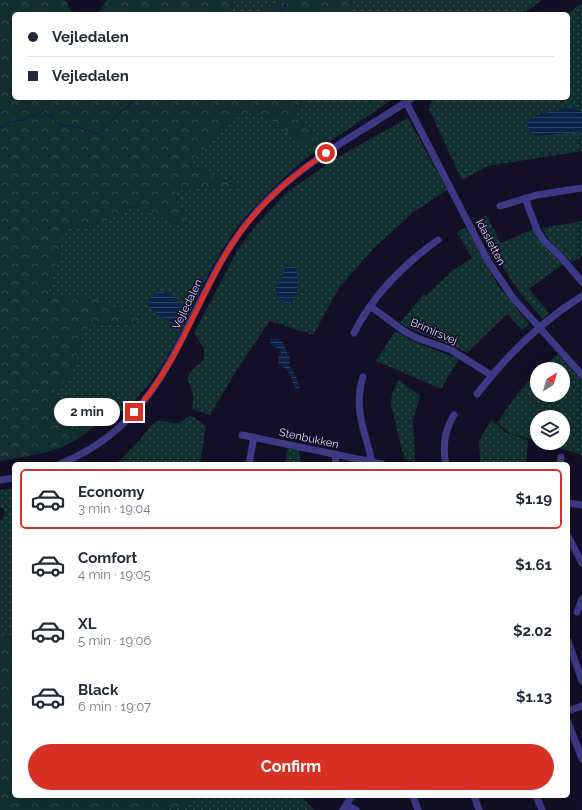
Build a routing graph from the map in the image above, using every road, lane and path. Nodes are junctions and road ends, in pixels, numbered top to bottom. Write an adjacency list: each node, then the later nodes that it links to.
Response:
1 (409, 100): 9 (street, Idasletten); 19 (street, Vejledalen)
2 (582, 188): 3 (street)
3 (524, 198): 4 (street); 6 (street)
4 (500, 206)
5 (438, 240): 8 (street)
6 (582, 282)
7 (582, 296): 9 (street)
8 (370, 306): 10 (street); 11 (street, Brimirsvej)
9 (538, 327): 11 (street); 12 (street, Idasletten)
10 (354, 333)
11 (491, 375): 14 (street)
12 (582, 375)
13 (363, 377): 22 (street)
14 (477, 394)
15 (454, 415): 23 (street)
16 (242, 434): 17 (street, Stenbukken)
17 (254, 438): 18 (street, Stenbukken); 20 (street)
18 (335, 454): 21 (street); 22 (street, Stenbukken)
19 (64, 462)
20 (249, 462)
21 (336, 462)
22 (372, 462)
23 (446, 462)
24 (12, 478): 25 (street)
25 (0, 480)
26 (570, 503): 27 (street)
27 (582, 504)
28 (570, 540): 29 (street)
29 (582, 563)
30 (582, 599): 31 (street)
31 (577, 612)
32 (570, 647): 33 (street)
33 (582, 680)
34 (582, 706): 35 (street)
35 (570, 710)
36 (570, 727): 37 (street)
37 (582, 759)
38 (414, 798): 43 (street)
39 (475, 798): 44 (street)
40 (537, 798): 45 (street)
41 (348, 801): 42 (street)
42 (356, 810)
43 (418, 810)
44 (479, 810)
45 (542, 810)

